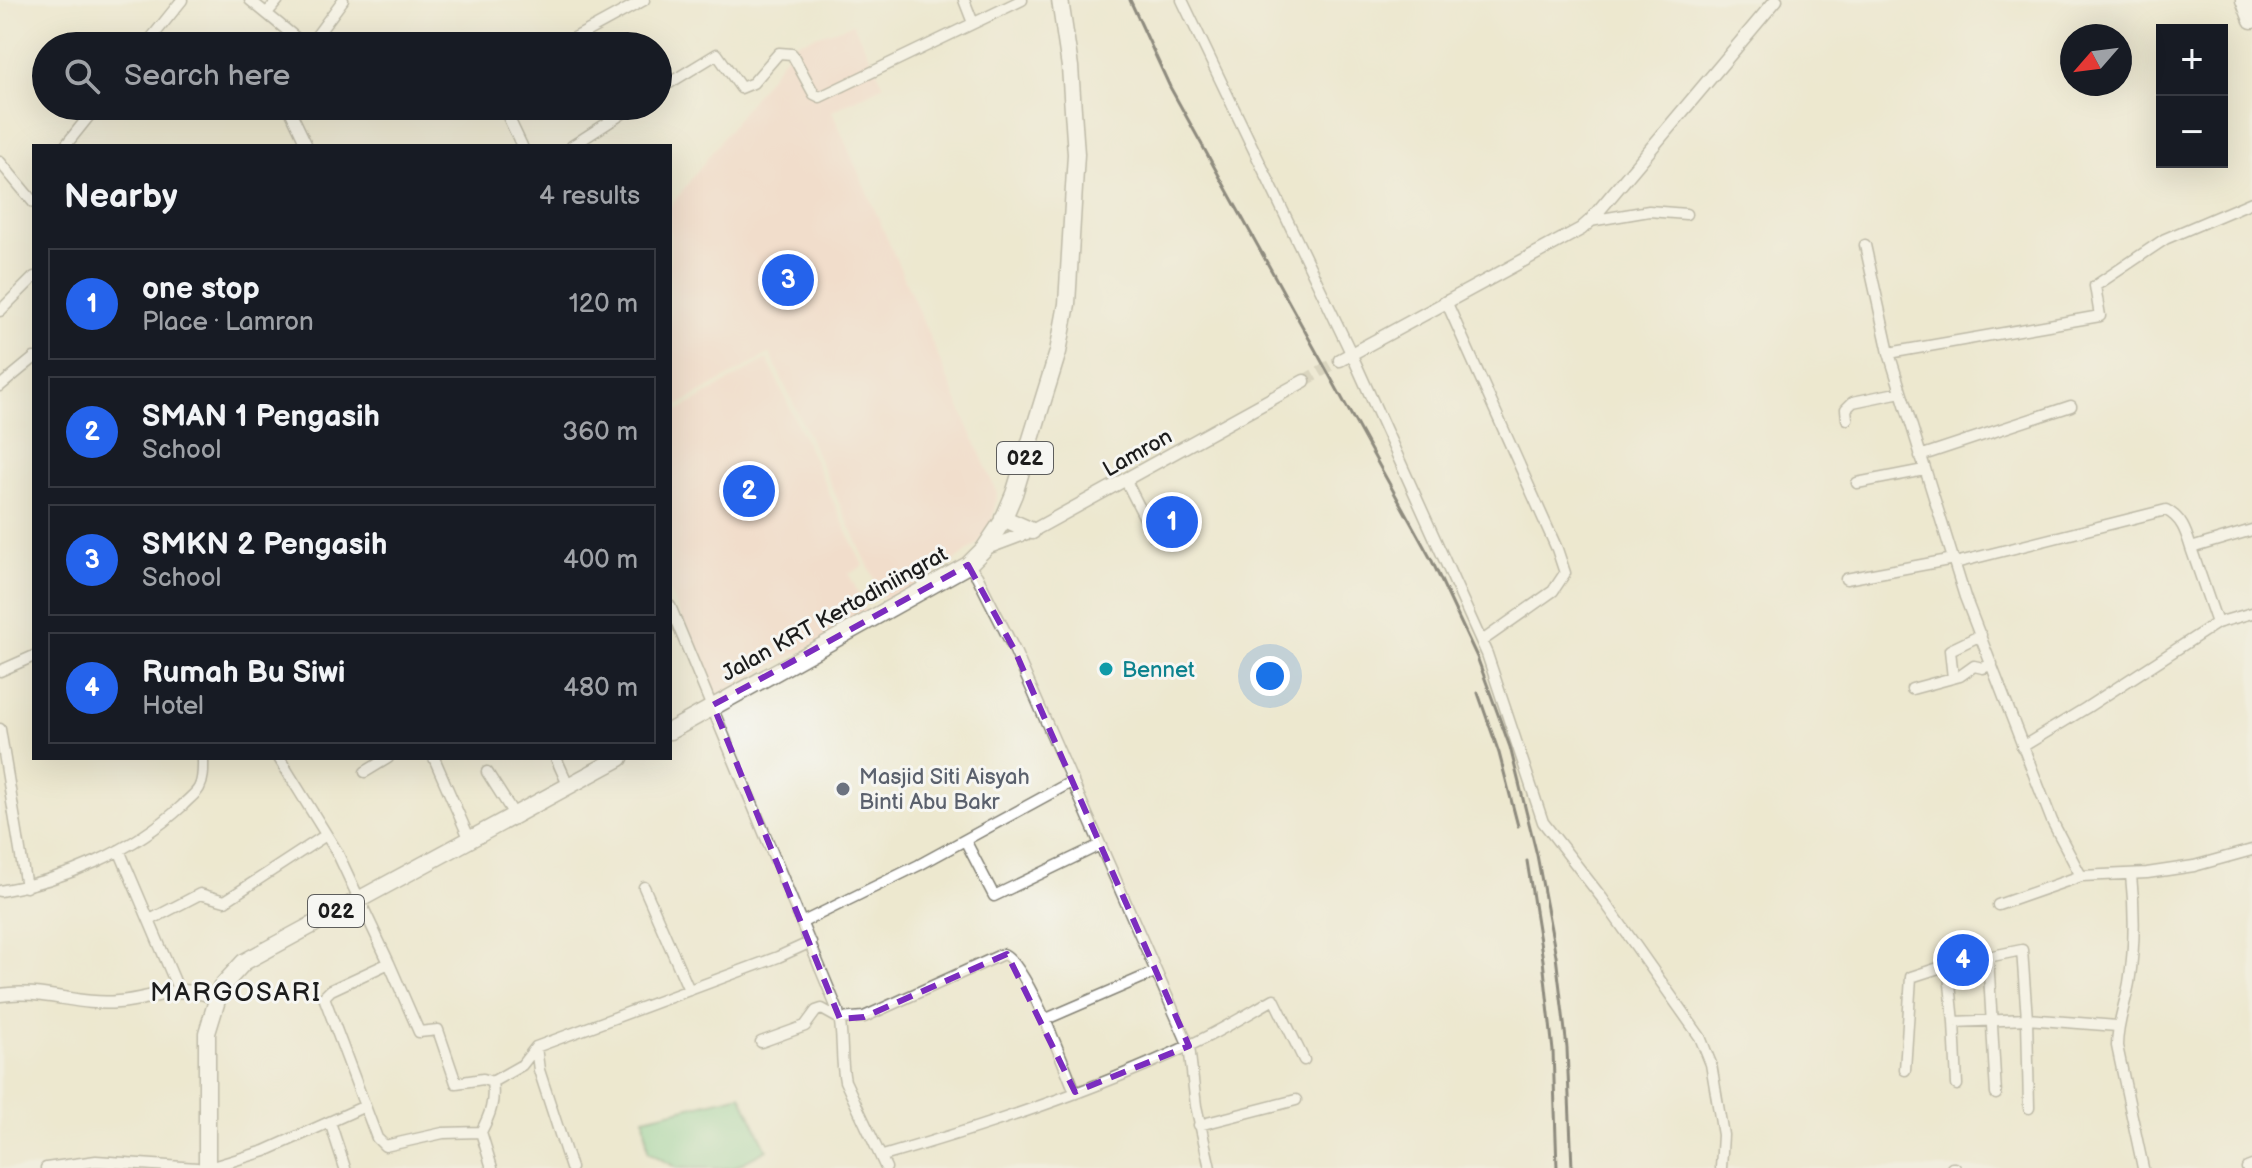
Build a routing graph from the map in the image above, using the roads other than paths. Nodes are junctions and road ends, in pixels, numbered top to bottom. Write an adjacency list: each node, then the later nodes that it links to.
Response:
1 (182, 0): 15 (street)
2 (250, 0): 12 (street)
3 (278, 0): 12 (street)
4 (343, 0): 17 (street)
5 (644, 0): 18 (street)
6 (964, 0): 14 (street)
7 (1022, 0): 14 (street)
8 (1060, 0): 49 (main road, Jalan KRT Kertodiniingrat / 022)
9 (1182, 0): 38 (street)
10 (1776, 0): 32 (street)
11 (2244, 0): 13 (main road)
12 (267, 13): 16 (street)
13 (2252, 20)
14 (973, 23): 19 (street)
15 (156, 32)
16 (291, 32)
17 (319, 32)
18 (586, 32)
19 (672, 81)
20 (86, 120): 24 (street)
21 (294, 120): 25 (street)
22 (510, 120): 26 (street)
23 (612, 120): 27 (street)
24 (67, 144)
25 (305, 144)
26 (521, 144)
27 (575, 144)
28 (0, 162): 29 (street)
29 (30, 199)
30 (2252, 202): 37 (street)
31 (1686, 214): 32 (street)
32 (1590, 221): 35 (street)
33 (1865, 245): 37 (street)
34 (32, 279): 36 (street)
35 (1446, 301): 38 (street); 62 (street)
36 (0, 311)
37 (1889, 353): 42 (street)
38 (1346, 357): 62 (street)
39 (32, 360): 41 (street)
40 (1304, 381): 47 (street, Lamron)
41 (0, 386)
42 (1901, 392): 44 (street); 45 (street)
43 (2071, 406): 45 (street)
44 (1847, 419)
45 (1920, 456): 46 (street)
46 (1924, 470): 48 (street); 55 (street)
47 (1126, 481): 51 (street, Lamron); 52 (street)
48 (1857, 483)
49 (1003, 518): 51 (main road); 54 (main road, Jalan KRT Kertodiniingrat / 022)
50 (2252, 530): 53 (street)
51 (1032, 531): 54 (street, Lamron)
52 (1154, 536)
53 (2191, 548): 55 (street); 60 (street)
54 (984, 549): 56 (main road, Jalan KRT Kertodiniingrat / 022)
55 (1955, 561): 57 (street); 61 (street)
56 (968, 565): 68 (main road, Jalan KRT Kertodiniingrat / 022); 80 (street)
57 (1846, 579)
58 (672, 611): 68 (street)
59 (2252, 613): 60 (street)
60 (2217, 623): 71 (street)
61 (1981, 635): 64 (street); 66 (street)
62 (1482, 641): 137 (street)
63 (32, 657): 65 (street)
64 (1992, 664): 66 (street); 71 (street)
65 (0, 671)
66 (1953, 678): 67 (street)
67 (1912, 689)
68 (713, 705): 70 (main road, Jalan KRT Kertodiniingrat / 022); 97 (street)
69 (0, 729): 91 (street)
70 (672, 730)
71 (2022, 747): 90 (street)
72 (203, 760): 87 (street)
73 (280, 760): 83 (street)
74 (385, 760): 78 (street)
75 (435, 760): 84 (street)
76 (557, 760): 81 (street)
77 (616, 760): 81 (main road, 022)
78 (365, 772)
79 (487, 772): 82 (street)
80 (1073, 781): 85 (street); 86 (street)
81 (569, 787): 82 (main road, 022)
82 (515, 816): 84 (main road, 022)
83 (326, 835): 94 (street); 96 (street)
84 (470, 840): 94 (main road, 022)
85 (965, 840): 86 (street); 97 (street)
86 (1100, 845): 102 (street)
87 (119, 850): 91 (street); 96 (street)
88 (2252, 850): 89 (street)
89 (2131, 875): 90 (street); 112 (street)
90 (2081, 876): 95 (street)
91 (26, 887): 93 (street)
92 (644, 887): 103 (street)
93 (0, 891)
94 (358, 900): 100 (street); 106 (main road, 022)
95 (1998, 905)
96 (150, 920): 104 (street)
97 (803, 922): 98 (street)
98 (811, 942): 103 (street); 107 (street)
99 (1988, 957): 101 (street); 108 (street); 109 (street)
100 (389, 963): 118 (street); 123 (street)
101 (1948, 965): 111 (street); 117 (street)
102 (1155, 972): 110 (street); 114 (street)
103 (689, 990): 115 (street)
104 (179, 991): 105 (street); 106 (street)
105 (0, 995)
106 (216, 999): 131 (main road, 022)
107 (840, 1019): 110 (street); 113 (street); 128 (street)
108 (1992, 1019): 109 (street); 111 (street); 121 (street)
109 (2027, 1019): 112 (street); 124 (street)
110 (1044, 1020): 120 (street)
111 (1954, 1022): 119 (street)
112 (2117, 1026): 138 (street)
113 (761, 1042)
114 (1189, 1046): 116 (street); 120 (street); 126 (street)
115 (536, 1047): 118 (street); 134 (street)
116 (1304, 1060)
117 (1905, 1070)
118 (492, 1082): 127 (street)
119 (1957, 1085)
120 (1075, 1092): 128 (street)
121 (1996, 1094)
122 (1296, 1100): 126 (street)
123 (365, 1106): 125 (street); 127 (street)
124 (2029, 1108)
125 (330, 1122): 131 (street); 132 (street)
126 (1199, 1125): 136 (street)
127 (481, 1132): 133 (street)
128 (883, 1156): 135 (street)
129 (46, 1168): 130 (street)
130 (197, 1168)
131 (208, 1168)
132 (345, 1168)
133 (492, 1168)
134 (571, 1168)
135 (886, 1168)
136 (1210, 1168)
137 (1721, 1168)
138 (2143, 1168)

